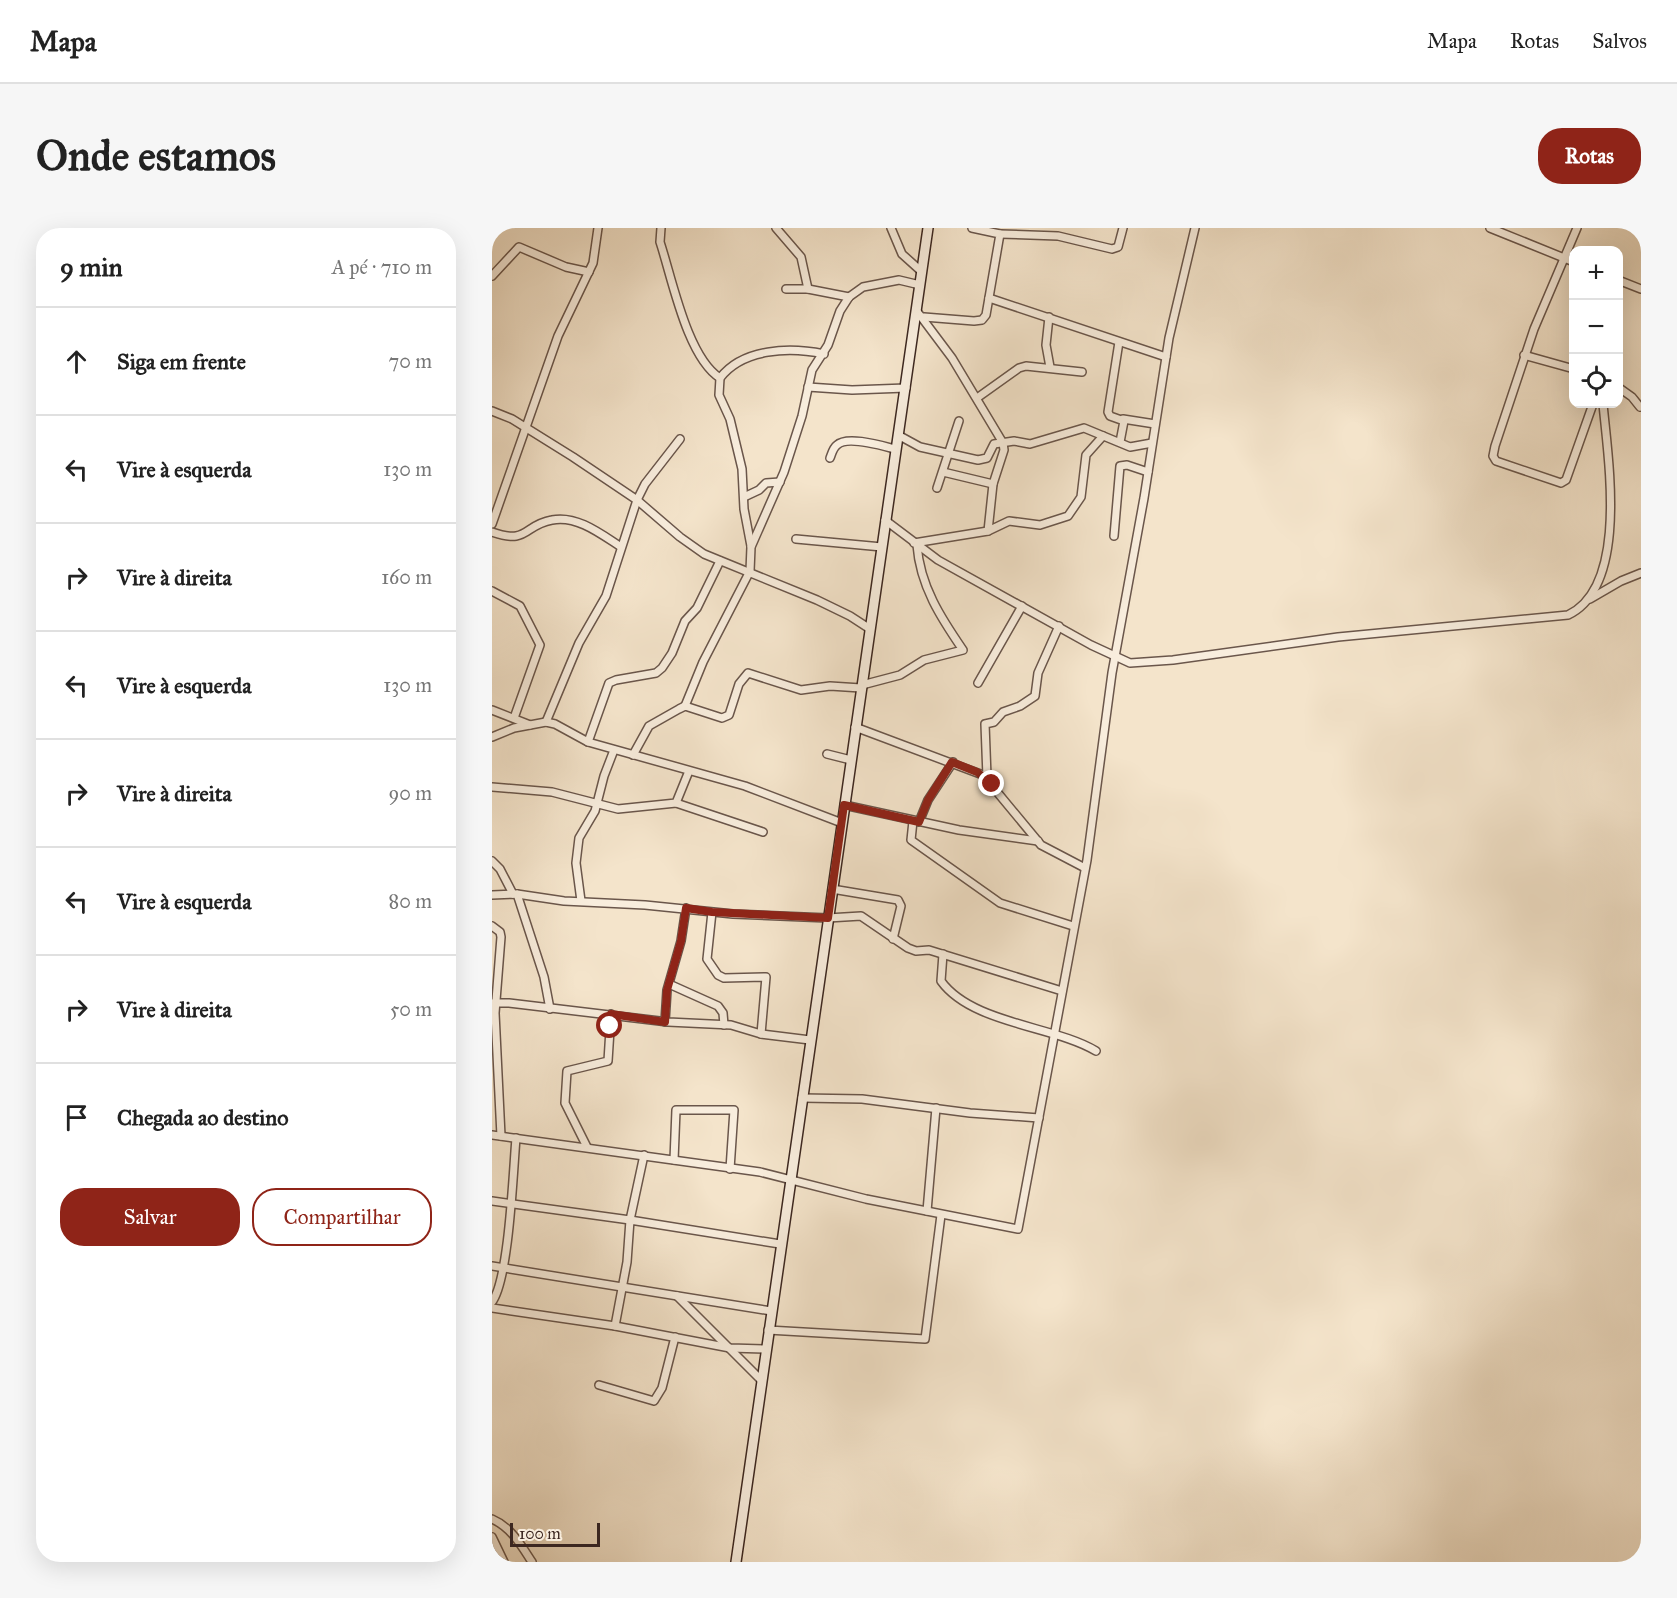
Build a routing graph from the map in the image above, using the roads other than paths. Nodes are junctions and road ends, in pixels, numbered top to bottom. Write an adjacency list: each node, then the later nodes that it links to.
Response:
1 (598, 228): 16 (street)
2 (661, 228): 35 (street)
3 (776, 228): 23 (street)
4 (891, 228): 17 (street)
5 (928, 228): 17 (main road)
6 (972, 228): 12 (street)
7 (1077, 228): 13 (street)
8 (1123, 228): 13 (street)
9 (1196, 228): 31 (street)
10 (1490, 228): 14 (street)
11 (1577, 228): 14 (street)
12 (1000, 234): 13 (street); 25 (street)
13 (1074, 238)
14 (1563, 258): 15 (street); 30 (street)
15 (1569, 260)
16 (589, 272): 18 (street); 47 (street)
17 (922, 272): 20 (main road)
18 (492, 276)
19 (1623, 282): 21 (street)
20 (920, 285): 24 (street); 26 (main road)
21 (1641, 288)
22 (786, 289): 23 (street)
23 (808, 289): 24 (street)
24 (849, 297): 29 (street)
25 (989, 298): 26 (street); 27 (street)
26 (920, 314): 37 (main road); 39 (street)
27 (1049, 317): 28 (street); 32 (street)
28 (1119, 342): 31 (street); 44 (street)
29 (824, 354): 35 (street); 36 (street)
30 (1524, 355): 33 (street); 40 (street)
31 (1166, 357): 46 (street)
32 (1050, 367): 34 (street); 39 (street)
33 (1569, 368)
34 (1082, 372)
35 (720, 378): 62 (street)
36 (808, 387): 37 (street); 59 (street)
37 (906, 388): 48 (main road)
38 (1623, 391): 42 (street)
39 (977, 398): 52 (street)
40 (1592, 408)
41 (1603, 408): 78 (street)
42 (1640, 408)
43 (492, 411): 47 (street)
44 (1123, 418): 46 (street); 51 (street)
45 (959, 421): 55 (street)
46 (1155, 424): 53 (street)
47 (526, 428): 63 (street); 65 (street)
48 (898, 435): 54 (main road); 55 (street)
49 (1103, 436): 51 (street); 52 (street); 67 (street)
50 (680, 439): 63 (street)
51 (1120, 442): 53 (street)
52 (1003, 443): 55 (street); 60 (street)
53 (1152, 443): 58 (street)
54 (896, 449): 56 (street); 64 (main road)
55 (948, 453): 57 (street)
56 (830, 458)
57 (943, 472): 60 (street); 61 (street)
58 (1148, 472): 68 (street); 82 (street)
59 (780, 482): 62 (street); 72 (street)
60 (993, 484): 67 (street)
61 (937, 488)
62 (744, 496): 72 (street)
63 (637, 500): 71 (street); 74 (street)
64 (885, 520): 70 (street); 73 (main road)
65 (492, 524)
66 (492, 531): 71 (street)
67 (988, 531): 70 (street)
68 (1114, 536)
69 (796, 539): 73 (street)
70 (915, 544): 79 (street); 84 (street)
71 (621, 547): 88 (street)
72 (751, 547): 75 (street)
73 (882, 547): 81 (main road)
74 (720, 561): 75 (street); 92 (street)
75 (750, 571): 81 (street); 85 (street)
76 (1641, 573): 78 (street)
77 (492, 591): 87 (street)
78 (1590, 600): 82 (street)
79 (1022, 606): 80 (street); 83 (street)
80 (1059, 626): 82 (street); 99 (street)
81 (870, 629): 84 (main road)
82 (1115, 657): 109 (street)
83 (978, 683)
84 (862, 686): 85 (street); 90 (main road)
85 (685, 706): 95 (street)
86 (492, 710): 87 (street)
87 (514, 718): 89 (street)
88 (546, 722): 89 (street); 92 (street)
89 (530, 725): 91 (street)
90 (855, 726): 96 (main road); 97 (street)
91 (492, 737)
92 (588, 742): 93 (street)
93 (614, 750): 95 (street); 102 (street)
94 (827, 754): 96 (street)
95 (633, 755): 98 (street)
96 (851, 760): 103 (main road)
97 (952, 762): 99 (street); 104 (street)
98 (689, 771): 101 (street); 105 (street)
99 (987, 777): 107 (street)
100 (492, 788): 102 (street)
101 (676, 803): 102 (street); 106 (street)
102 (597, 804): 113 (street)
103 (844, 805): 104 (street); 105 (main road)
104 (916, 822): 107 (street); 118 (street)
105 (842, 823): 110 (main road)
106 (763, 832)
107 (1038, 841): 109 (street)
108 (492, 861): 111 (street)
109 (1085, 868): 118 (street)
110 (832, 889): 116 (main road); 119 (street)
111 (515, 894): 112 (street); 113 (street); 124 (street)
112 (492, 895)
113 (581, 901): 114 (street)
114 (686, 908): 115 (street); 121 (street)
115 (712, 912): 116 (street); 128 (street)
116 (828, 918): 119 (street); 130 (main road)
117 (492, 926): 123 (street)
118 (1073, 926): 122 (street)
119 (892, 939): 120 (street)
120 (943, 954): 122 (street); 129 (street)
121 (669, 984): 126 (street); 127 (street)
122 (1062, 991): 129 (street)
123 (494, 1003): 124 (street); 136 (street)
124 (549, 1009): 125 (street)
125 (611, 1014): 126 (street); 138 (street)
126 (665, 1022): 127 (street)
127 (724, 1025): 128 (street)
128 (761, 1034): 130 (street)
129 (1055, 1036): 131 (street); 134 (street)
130 (810, 1040): 132 (main road)
131 (1096, 1051)
132 (802, 1098): 133 (street); 142 (main road)
133 (936, 1108): 134 (street); 145 (street)
134 (1039, 1118): 146 (street)
135 (492, 1135): 136 (street)
136 (501, 1136): 137 (street)
137 (516, 1138): 138 (street); 144 (street)
138 (587, 1147): 139 (street)
139 (644, 1155): 140 (street); 147 (street)
140 (674, 1160): 141 (street); 141 (street)
141 (730, 1169): 142 (street)
142 (789, 1180): 145 (street); 148 (main road)
143 (492, 1201): 144 (street)
144 (509, 1203): 147 (street); 150 (street)
145 (927, 1212): 146 (street)
146 (941, 1215): 159 (street)
147 (630, 1220): 148 (street); 151 (street)
148 (780, 1244): 157 (main road)
149 (492, 1266): 150 (street)
150 (504, 1268): 151 (street); 152 (street)
151 (623, 1287): 153 (street); 158 (street)
152 (497, 1296): 154 (street); 156 (street)
153 (677, 1296): 157 (street); 161 (street)
154 (492, 1302)
155 (492, 1308): 156 (street)
156 (503, 1311): 158 (street)
157 (771, 1311): 159 (main road)
158 (615, 1326): 160 (street)
159 (768, 1330): 162 (main road)
160 (675, 1337): 161 (street); 164 (street)
161 (730, 1348): 162 (street); 163 (street)
162 (765, 1349): 163 (main road)
163 (760, 1379): 169 (main road)
164 (599, 1385)
165 (492, 1519): 168 (street)
166 (492, 1537): 167 (street)
167 (504, 1562)
168 (532, 1562)
169 (736, 1562)

